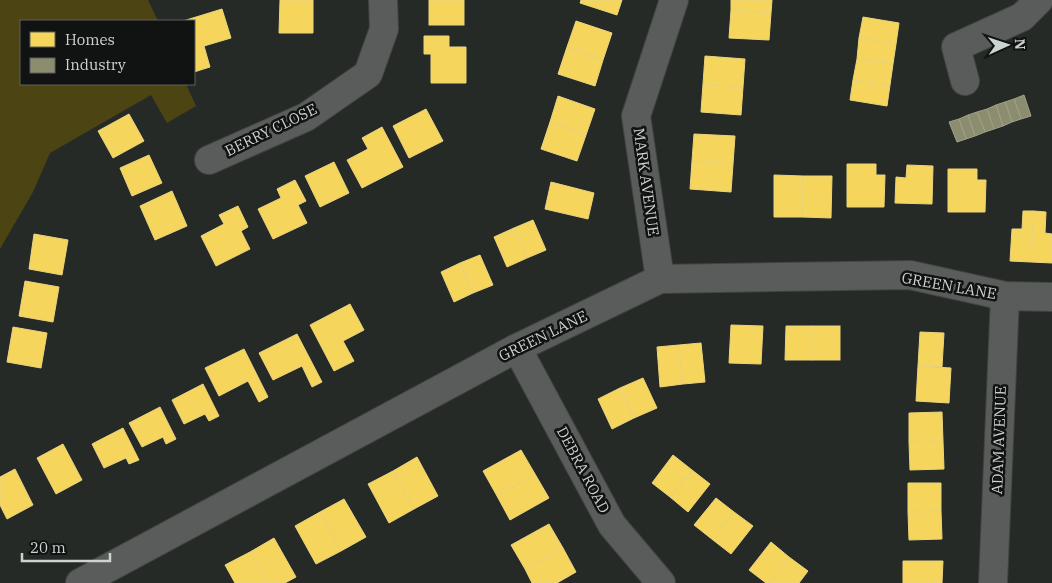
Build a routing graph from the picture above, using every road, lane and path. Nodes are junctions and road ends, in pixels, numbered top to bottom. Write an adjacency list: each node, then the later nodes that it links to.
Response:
1 (383, 0): 5 (street, BERRY CLOSE)
2 (674, 0): 6 (street, MARK AVENUE)
3 (1039, 0): 4 (street)
4 (965, 81)
5 (209, 160)
6 (660, 279): 7 (street, GREEN LANE); 9 (street, GREEN LANE)
7 (1005, 296): 8 (street, GREEN LANE); 12 (street, ADAM AVENUE)
8 (1052, 297)
9 (517, 348): 10 (street, GREEN LANE); 11 (street, DEBRA ROAD)
10 (80, 583)
11 (661, 583)
12 (993, 583)

